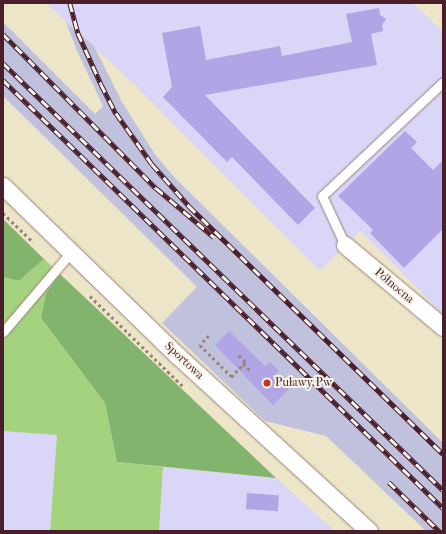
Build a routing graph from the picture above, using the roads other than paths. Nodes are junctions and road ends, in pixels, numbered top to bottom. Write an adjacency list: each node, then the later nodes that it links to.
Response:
1 (443, 82): 3 (lane)
2 (3, 186): 4 (street, Sportowa)
3 (345, 245): 5 (street, Północna)
4 (70, 252): 6 (lane); 7 (street, Sportowa)
5 (443, 327)
6 (3, 332)
7 (369, 531)

